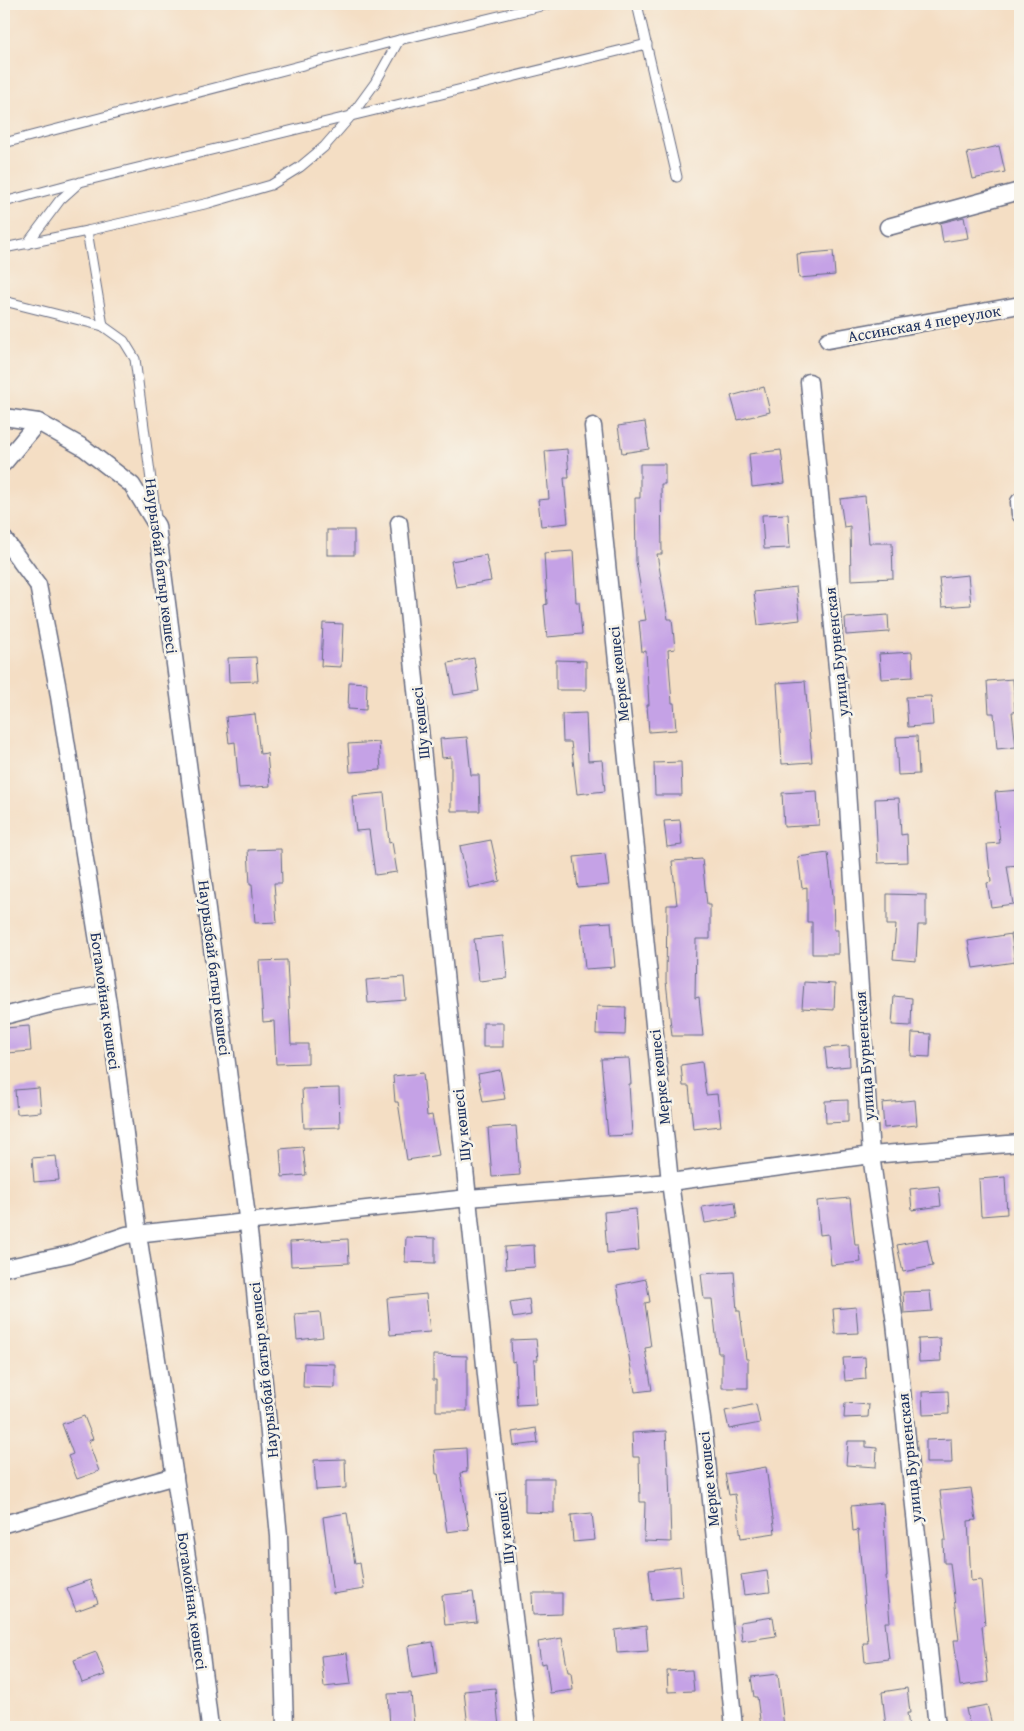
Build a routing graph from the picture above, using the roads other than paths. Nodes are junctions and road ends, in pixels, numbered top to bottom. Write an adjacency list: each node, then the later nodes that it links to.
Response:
1 (548, 4): 3 (lane)
2 (637, 4): 4 (lane)
3 (398, 40): 5 (lane); 6 (lane)
4 (647, 44): 5 (lane); 7 (lane)
5 (351, 116): 8 (lane); 12 (lane)
6 (4, 144)
7 (677, 178)
8 (80, 182): 10 (lane); 13 (lane)
9 (1020, 191): 11 (street)
10 (4, 202)
11 (888, 227)
12 (87, 231): 13 (lane); 17 (lane)
13 (27, 244): 14 (lane)
14 (4, 248)
15 (4, 301): 17 (lane, Наурызбай батыр көшесі)
16 (1020, 305): 18 (street, Ассинская 4 переулок)
17 (103, 326): 25 (lane, Наурызбай батыр көшесі)
18 (828, 340)
19 (809, 382): 30 (street, улица Бурненская)
20 (4, 417): 21 (street)
21 (38, 422): 23 (street); 25 (street)
22 (593, 426): 31 (street, Мерке көшесі)
23 (4, 464)
24 (399, 523): 32 (street, Шу көшесі)
25 (157, 526): 33 (street, Наурызбай батыр көшесі)
26 (4, 539): 27 (street, Ботамойнақ көшесі)
27 (106, 994): 28 (street); 34 (street, Ботамойнақ көшесі)
28 (4, 1016)
29 (1020, 1143): 30 (street)
30 (871, 1154): 31 (street); 42 (street, улица Бурненская)
31 (670, 1182): 32 (street); 41 (street, Мерке көшесі)
32 (468, 1198): 33 (street); 40 (street, Шу көшесі)
33 (248, 1222): 34 (street); 39 (street, Наурызбай батыр көшесі)
34 (138, 1234): 35 (street); 36 (street, Ботамойнақ көшесі)
35 (4, 1268)
36 (175, 1476): 37 (street); 38 (street, Ботамойнақ көшесі)
37 (4, 1524)
38 (210, 1727)
39 (285, 1727)
40 (527, 1727)
41 (734, 1727)
42 (937, 1727)

